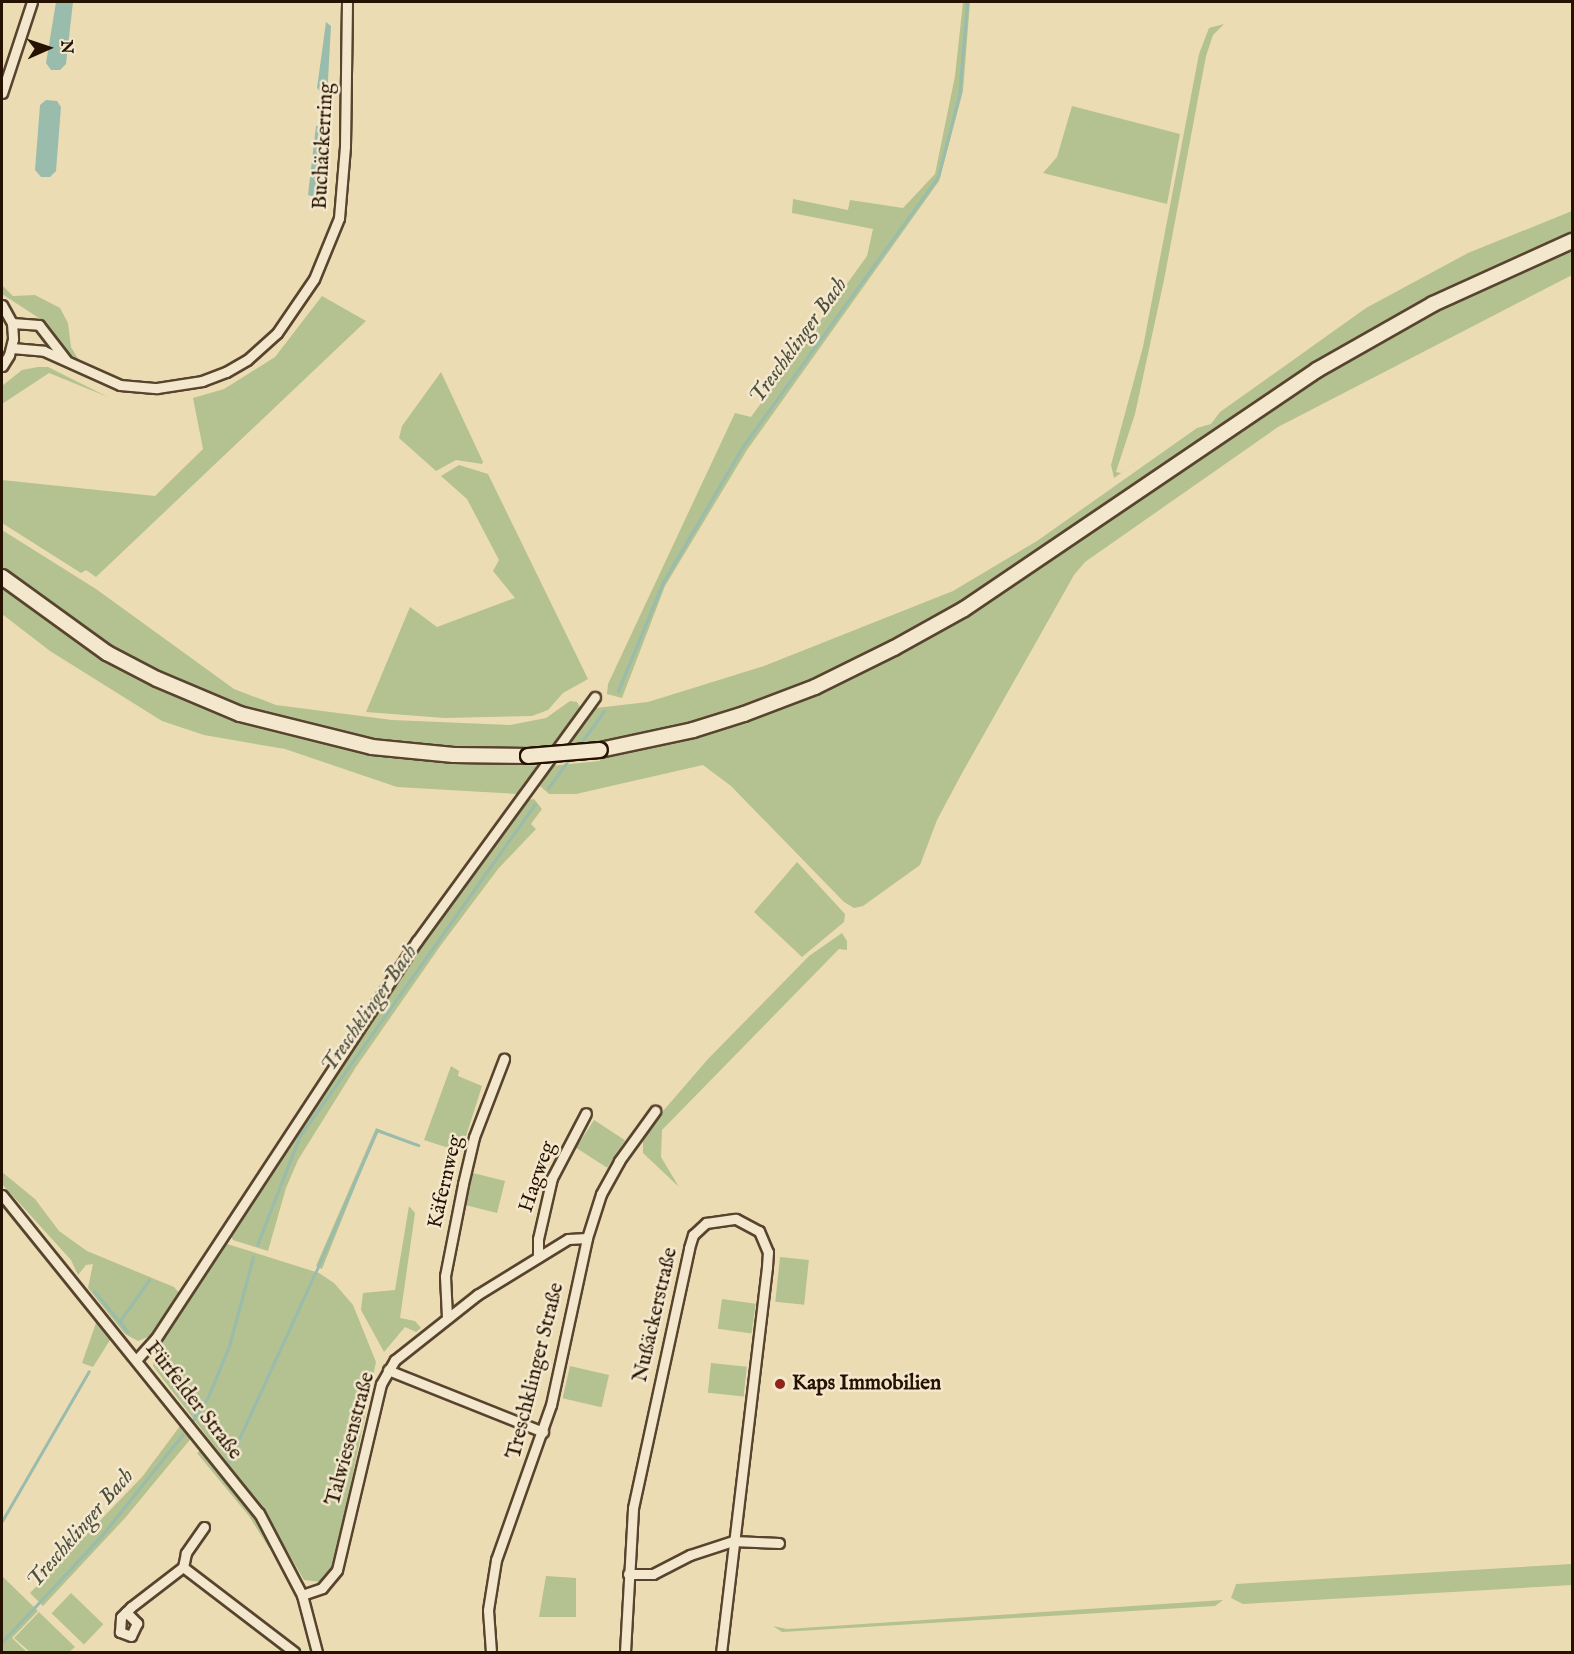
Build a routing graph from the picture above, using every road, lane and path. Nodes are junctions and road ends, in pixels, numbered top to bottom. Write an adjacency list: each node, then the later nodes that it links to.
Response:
1 (32, 2): 3 (street)
2 (347, 2): 8 (street, Buchäckerring)
3 (2, 93)
4 (1572, 241): 10 (main road, bridge)
5 (2, 305): 6 (street)
6 (12, 323): 7 (street); 8 (street, Buchäckerring)
7 (12, 348): 8 (street, Buchäckerring); 9 (street)
8 (68, 362)
9 (2, 366)
10 (2, 577)
11 (595, 697): 19 (street)
12 (504, 1059): 18 (street, Käfernweg)
13 (655, 1111): 16 (street, Treschklinger Straße)
14 (586, 1113): 17 (street, Hagweg)
15 (2, 1195): 19 (street, Fürfelder Straße)
16 (587, 1238): 17 (street, Talwiesenstraße); 21 (street, Treschklinger Straße)
17 (538, 1257): 18 (street, Talwiesenstraße)
18 (447, 1317): 20 (street, Talwiesenstraße)
19 (137, 1359): 27 (street, Fürfelder Straße)
20 (388, 1370): 21 (street); 27 (street, Talwiesenstraße)
21 (543, 1432): 31 (street, Treschklinger Straße)
22 (204, 1527): 25 (street)
23 (733, 1541): 24 (street); 26 (street); 26 (street, Nußäckerstraße); 33 (street, Nußäckerstraße)
24 (778, 1543)
25 (183, 1567): 28 (street); 29 (street)
26 (628, 1574): 32 (street, Nußäckerstraße)
27 (302, 1595): 30 (street, Fürfelder Straße)
28 (126, 1612)
29 (294, 1653)
30 (317, 1653)
31 (490, 1653)
32 (625, 1653)
33 (721, 1653)

